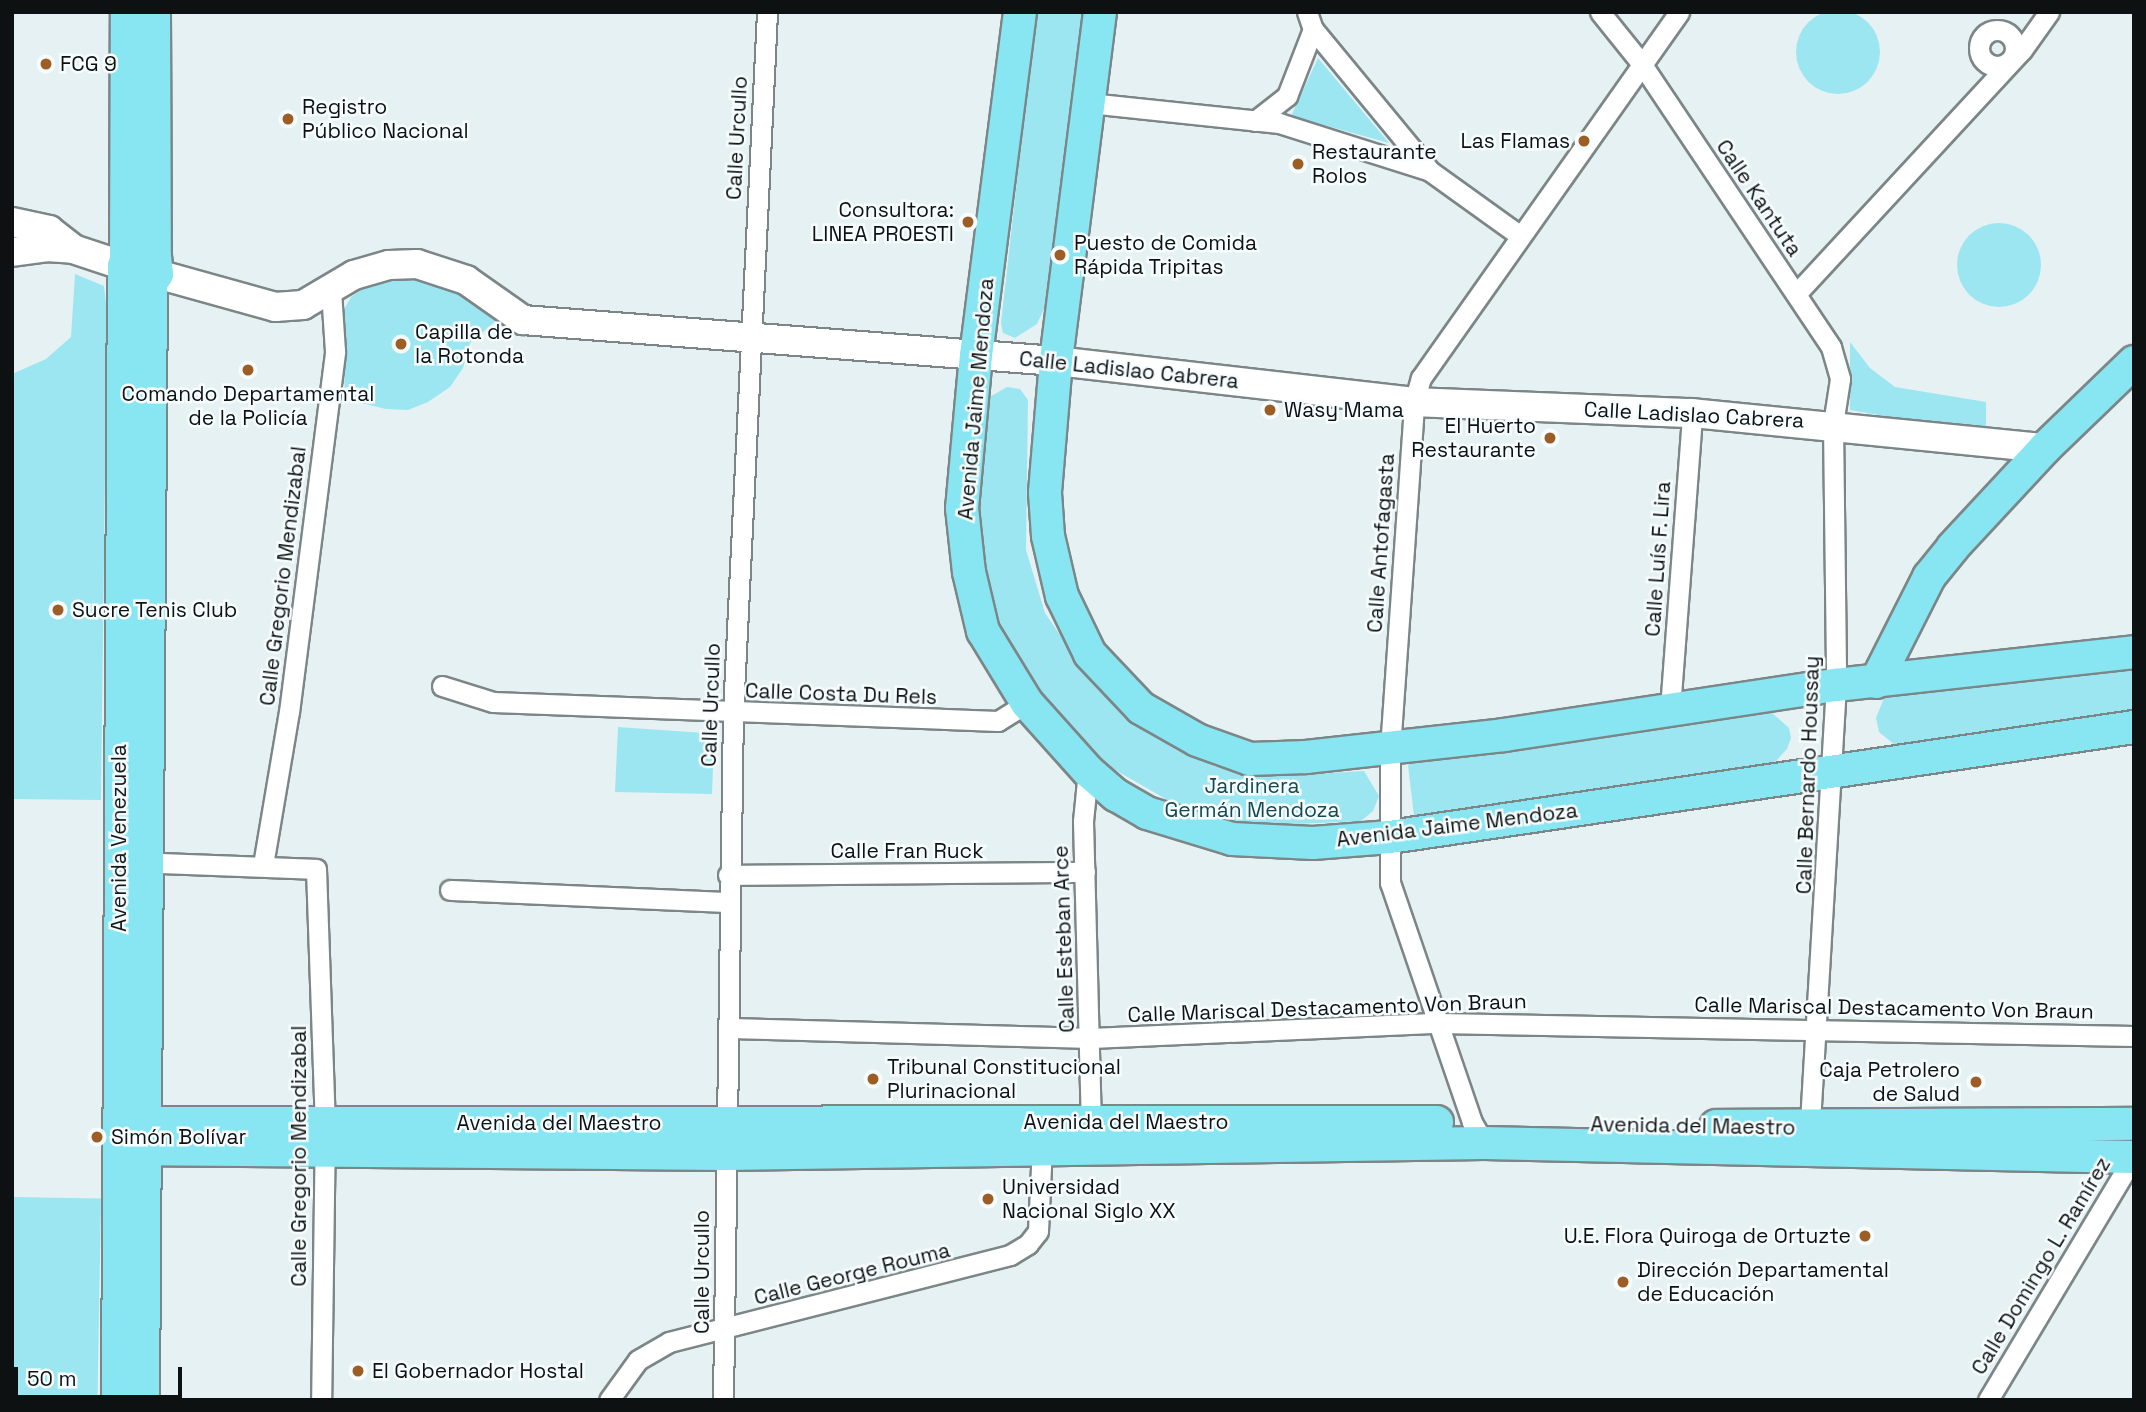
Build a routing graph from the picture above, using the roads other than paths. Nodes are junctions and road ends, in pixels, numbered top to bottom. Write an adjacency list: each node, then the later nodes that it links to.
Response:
1 (129, 12): 2 (main road); 18 (main road)
2 (152, 12): 18 (main road)
3 (767, 12): 21 (street, Calle Urcullo)
4 (1020, 12): 22 (main road, Avenida Jaime Mendoza)
5 (1100, 12): 11 (main road)
6 (1600, 12): 10 (street, Calle Kantuta)
7 (1679, 12): 10 (street, Calle Antofagasta)
8 (2049, 12): 20 (street)
9 (1310, 21): 12 (street); 13 (street)
10 (1641, 63): 15 (street, Calle Antofagasta); 20 (street, Calle Kantuta)
11 (1089, 103): 12 (street); 23 (main road)
12 (1255, 121): 13 (street)
13 (1430, 171): 15 (street)
14 (12, 222): 16 (main road, Calle Ladislao Cabrera)
15 (1520, 235): 25 (street, Calle Antofagasta)
16 (73, 249): 17 (main road, Calle Ladislao Cabrera); 18 (main road, Calle Ladislao Cabrera)
17 (12, 252)
18 (140, 270): 19 (main road, Calle Ladislao Cabrera); 41 (main road, Avenida Venezuela)
19 (331, 291): 21 (main road, Calle Ladislao Cabrera); 42 (street, Calle Gregorio Mendizabal)
20 (1796, 294): 27 (street, Calle Kantuta)
21 (749, 335): 22 (main road, Calle Ladislao Cabrera); 35 (street, Calle Urcullo)
22 (976, 355): 23 (main road, Calle Ladislao Cabrera); 33 (main road, Avenida Jaime Mendoza)
23 (1056, 360): 25 (main road, Calle Ladislao Cabrera); 37 (main road)
24 (2134, 362): 28 (main road)
25 (1414, 402): 26 (main road, Calle Ladislao Cabrera); 37 (street, Calle Antofagasta)
26 (1692, 413): 27 (main road, Calle Ladislao Cabrera); 34 (street, Calle Luís F. Lira)
27 (1833, 424): 28 (main road, Calle Ladislao Cabrera); 31 (street, Calle Bernardo Houssay)
28 (2045, 448): 30 (main road)
29 (2134, 653): 30 (main road)
30 (1876, 682): 31 (main road)
31 (1836, 685): 34 (main road); 39 (street, Calle Bernardo Houssay)
32 (442, 686): 35 (street, Calle Costa Du Rels)
33 (1027, 703): 35 (street, Calle Costa Du Rels); 38 (main road, Avenida Jaime Mendoza)
34 (1670, 709): 37 (main road)
35 (733, 713): 44 (street, Calle Urcullo)
36 (2134, 727): 39 (main road, Avenida Jaime Mendoza)
37 (1390, 749): 40 (street, Calle Antofagasta)
38 (1088, 771): 40 (main road, Avenida Jaime Mendoza); 43 (street, Calle Esteban Arce)
39 (1830, 774): 40 (main road, Avenida Jaime Mendoza); 49 (street, Calle Bernardo Houssay)
40 (1390, 837): 47 (street, Calle Antofagasta)
41 (133, 862): 42 (street); 57 (main road, Avenida Venezuela)
42 (263, 865): 58 (street, Calle Gregorio Mendizabal)
43 (1085, 872): 44 (street, Calle Fran Ruck); 51 (street, Calle Esteban Arce)
44 (728, 875): 46 (street, Calle Urcullo)
45 (450, 890): 46 (street)
46 (728, 902): 48 (street, Calle Urcullo)
47 (1438, 1023): 49 (street, Calle Mariscal Destacamento Von Braun); 51 (street, Calle Mariscal Destacamento Von Braun); 55 (street, Calle Antofagasta)
48 (731, 1028): 51 (street, Calle Mariscal Destacamento Von Braun); 52 (street, Calle Urcullo)
49 (1815, 1029): 50 (street, Calle Mariscal Destacamento Von Braun); 54 (street, Calle Bernardo Houssay)
50 (2134, 1036)
51 (1091, 1038): 56 (street, Calle Esteban Arce)
52 (724, 1123): 56 (main road, Avenida del Maestro); 58 (main road, Avenida del Maestro); 60 (street, Calle Urcullo)
53 (2134, 1124): 54 (main road, Avenida del Maestro)
54 (1810, 1128): 55 (main road, Avenida del Maestro)
55 (1478, 1132): 56 (main road, Avenida del Maestro); 61 (main road, Avenida del Maestro)
56 (1091, 1135): 59 (main road, Avenida del Maestro)
57 (132, 1136): 58 (main road, Avenida del Maestro); 63 (main road, Avenida Venezuela); 64 (main road, Avenida Venezuela)
58 (325, 1137): 60 (main road, Avenida del Maestro); 65 (street, Calle Gregorio Mendizabal)
59 (1042, 1147): 60 (main road, Avenida del Maestro); 62 (street, Calle George Rouma)
60 (724, 1154): 62 (street, Calle Urcullo)
61 (2133, 1157): 68 (street, Calle Domingo L. Ramírez)
62 (726, 1329): 66 (street, Calle George Rouma); 67 (street, Calle Urcullo)
63 (118, 1400)
64 (143, 1400)
65 (321, 1400)
66 (609, 1400)
67 (723, 1400)
68 (1988, 1400)

